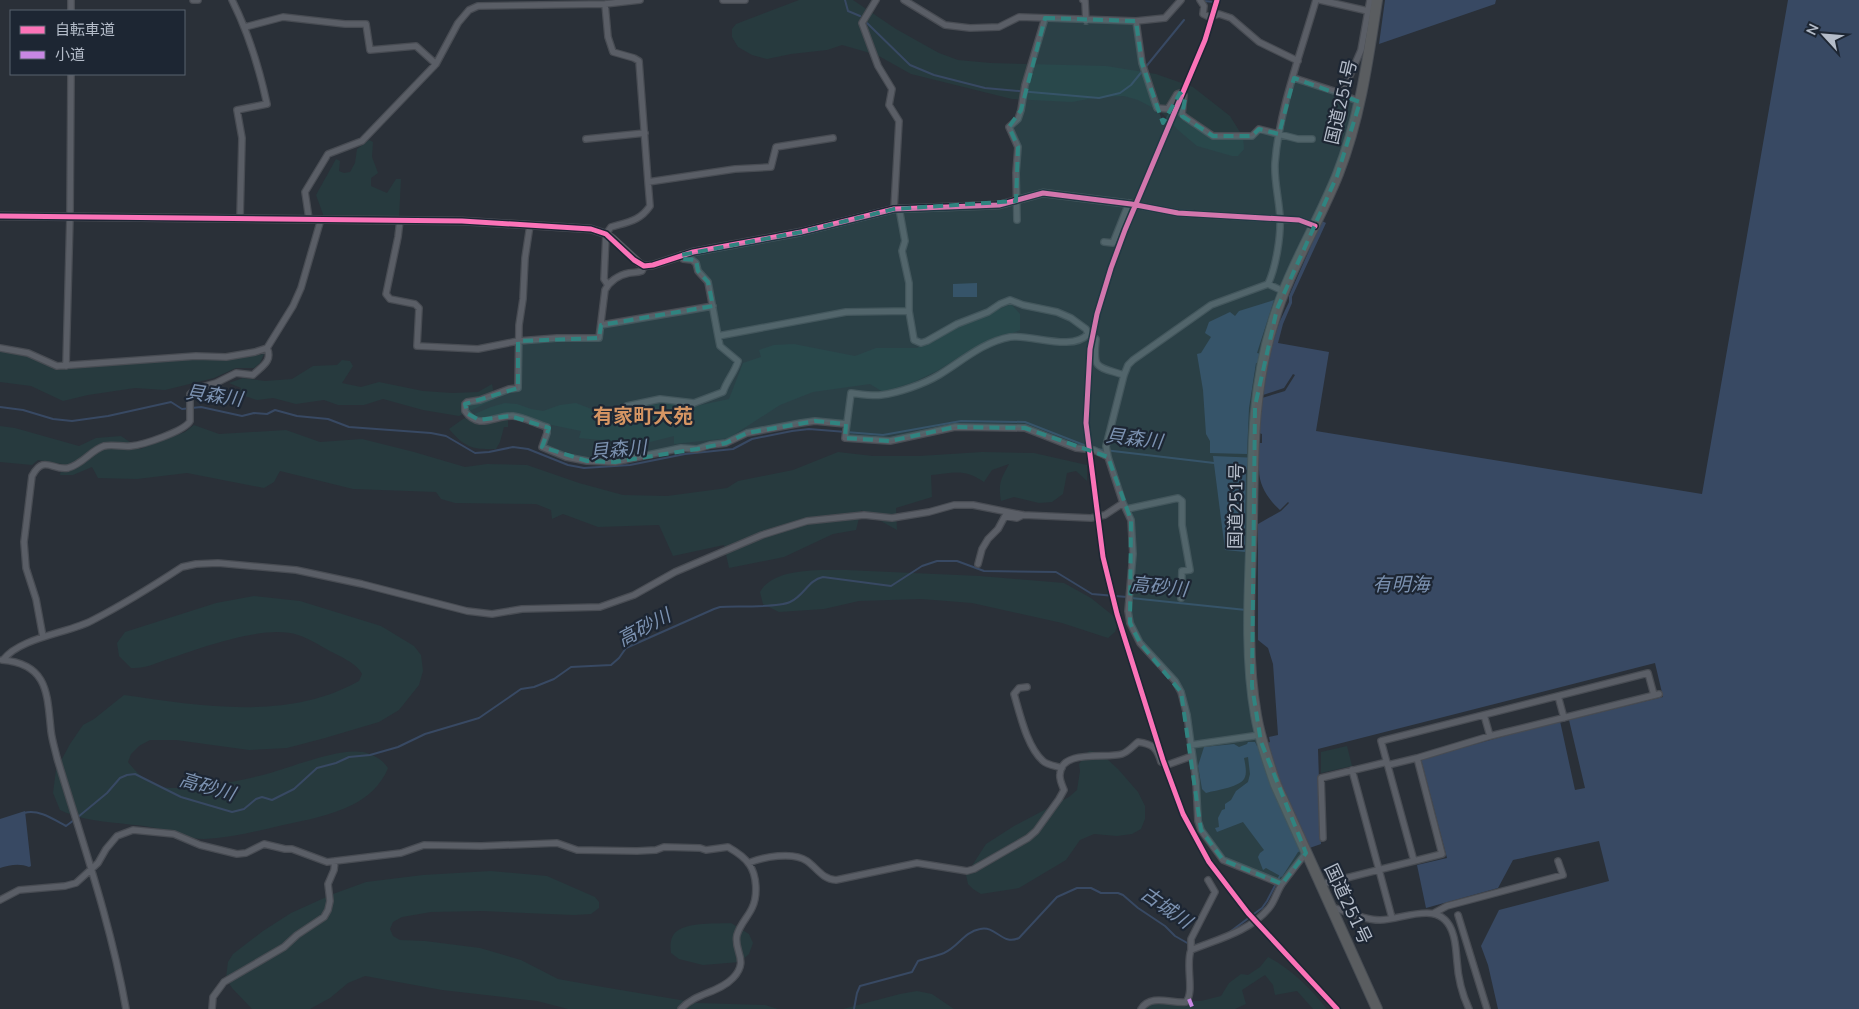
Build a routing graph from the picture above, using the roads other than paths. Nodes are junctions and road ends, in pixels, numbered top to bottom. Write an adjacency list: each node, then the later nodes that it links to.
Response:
1 (193, 0): 2 (street)
2 (198, 0)
3 (232, 0): 22 (street)
4 (640, 0): 17 (street)
5 (724, 0): 6 (street)
6 (745, 0)
7 (876, 0): 37 (street)
8 (904, 0): 19 (street)
9 (1083, 0): 20 (street)
10 (1181, 0): 21 (street)
11 (1200, 0): 23 (street)
12 (1316, 0): 23 (street)
13 (1320, 0): 18 (street)
14 (1370, 0): 18 (street)
15 (1377, 0): 28 (highway, 国道251号)
16 (488, 3): 17 (street); 24 (street)
17 (605, 4): 29 (street)
18 (1368, 11): 27 (street)
19 (1046, 18): 20 (street); 35 (street)
20 (1086, 20): 21 (street)
21 (1136, 21): 30 (street)
22 (246, 27): 24 (street); 40 (street)
23 (1298, 61): 26 (street)
24 (436, 64): 41 (street)
25 (71, 75): 39 (street)
26 (1294, 78): 27 (street); 30 (street)
27 (1342, 94): 28 (street)
28 (1360, 102): 47 (highway, 国道251号)
29 (645, 133): 32 (street); 34 (street)
30 (1279, 134): 33 (street); 45 (street)
31 (833, 138): 34 (street)
32 (586, 139)
33 (1312, 139)
34 (648, 182): 48 (street)
35 (1016, 201): 36 (street); 37 (street); 44 (street)
36 (1130, 204): 45 (street); 49 (street)
37 (897, 208): 50 (street); 56 (street)
38 (0, 216): 39 (street)
39 (70, 216): 40 (street); 63 (street)
40 (240, 218): 41 (street)
41 (309, 219): 42 (street)
42 (321, 219): 43 (street); 62 (street)
43 (400, 220): 46 (street); 60 (street)
44 (1017, 220)
45 (1280, 220): 47 (street); 53 (street)
46 (530, 225): 48 (street); 60 (street)
47 (1315, 226): 54 (highway, 国道251号)
48 (606, 234): 51 (street); 52 (street)
49 (1104, 242)
50 (681, 255): 51 (street); 55 (street)
51 (644, 266): 52 (street)
52 (608, 284): 57 (street)
53 (1268, 284): 54 (street); 64 (street)
54 (1285, 292): 79 (highway, 国道251号)
55 (713, 306): 57 (street); 59 (street)
56 (909, 311): 58 (street); 59 (street)
57 (601, 325): 60 (street)
58 (1088, 334): 64 (street); 66 (street)
59 (718, 336): 65 (street)
60 (518, 340): 66 (street)
61 (0, 348): 63 (street)
62 (267, 348): 63 (street); 72 (street)
63 (66, 366)
64 (1124, 375): 67 (street)
65 (627, 406)
66 (846, 429): 67 (street)
67 (1107, 453): 68 (street)
68 (1125, 506): 69 (street); 71 (street); 80 (street)
69 (1023, 515): 70 (street); 72 (street)
70 (978, 564)
71 (1181, 598)
72 (43, 636): 73 (street)
73 (2, 660): 92 (street)
74 (1027, 687): 84 (street)
75 (1558, 696): 76 (street); 77 (street); 77 (street)
76 (1484, 714): 78 (street); 83 (street)
77 (1564, 718): 78 (street)
78 (1490, 736): 82 (street)
79 (1261, 738): 80 (street); 87 (highway, 国道251号)
80 (1191, 745): 81 (street)
81 (1192, 756): 84 (street); 95 (street)
82 (1417, 758): 83 (street); 91 (street)
83 (1387, 763): 85 (street); 91 (street)
84 (1062, 768): 90 (street)
85 (1352, 770): 86 (street); 93 (street)
86 (1324, 838)
87 (1304, 849): 95 (street); 96 (highway, 国道251号)
88 (335, 861): 90 (street); 92 (street); 104 (street)
89 (1558, 861): 99 (street)
90 (748, 862): 105 (street)
91 (1414, 862): 93 (street)
92 (91, 871): 97 (street); 103 (street)
93 (1380, 871): 96 (street); 101 (street)
94 (1208, 880): 102 (street)
95 (1279, 883): 102 (street)
96 (1322, 884): 98 (highway, 国道251号)
97 (0, 900)
98 (1332, 907): 101 (street); 107 (highway, 国道251号)
99 (1434, 913): 101 (street); 108 (street)
100 (1458, 915): 109 (street)
101 (1392, 918)
102 (1190, 946): 106 (street)
103 (126, 1009)
104 (212, 1009)
105 (681, 1009)
106 (1142, 1009)
107 (1378, 1009)
108 (1469, 1009)
109 (1486, 1009)

